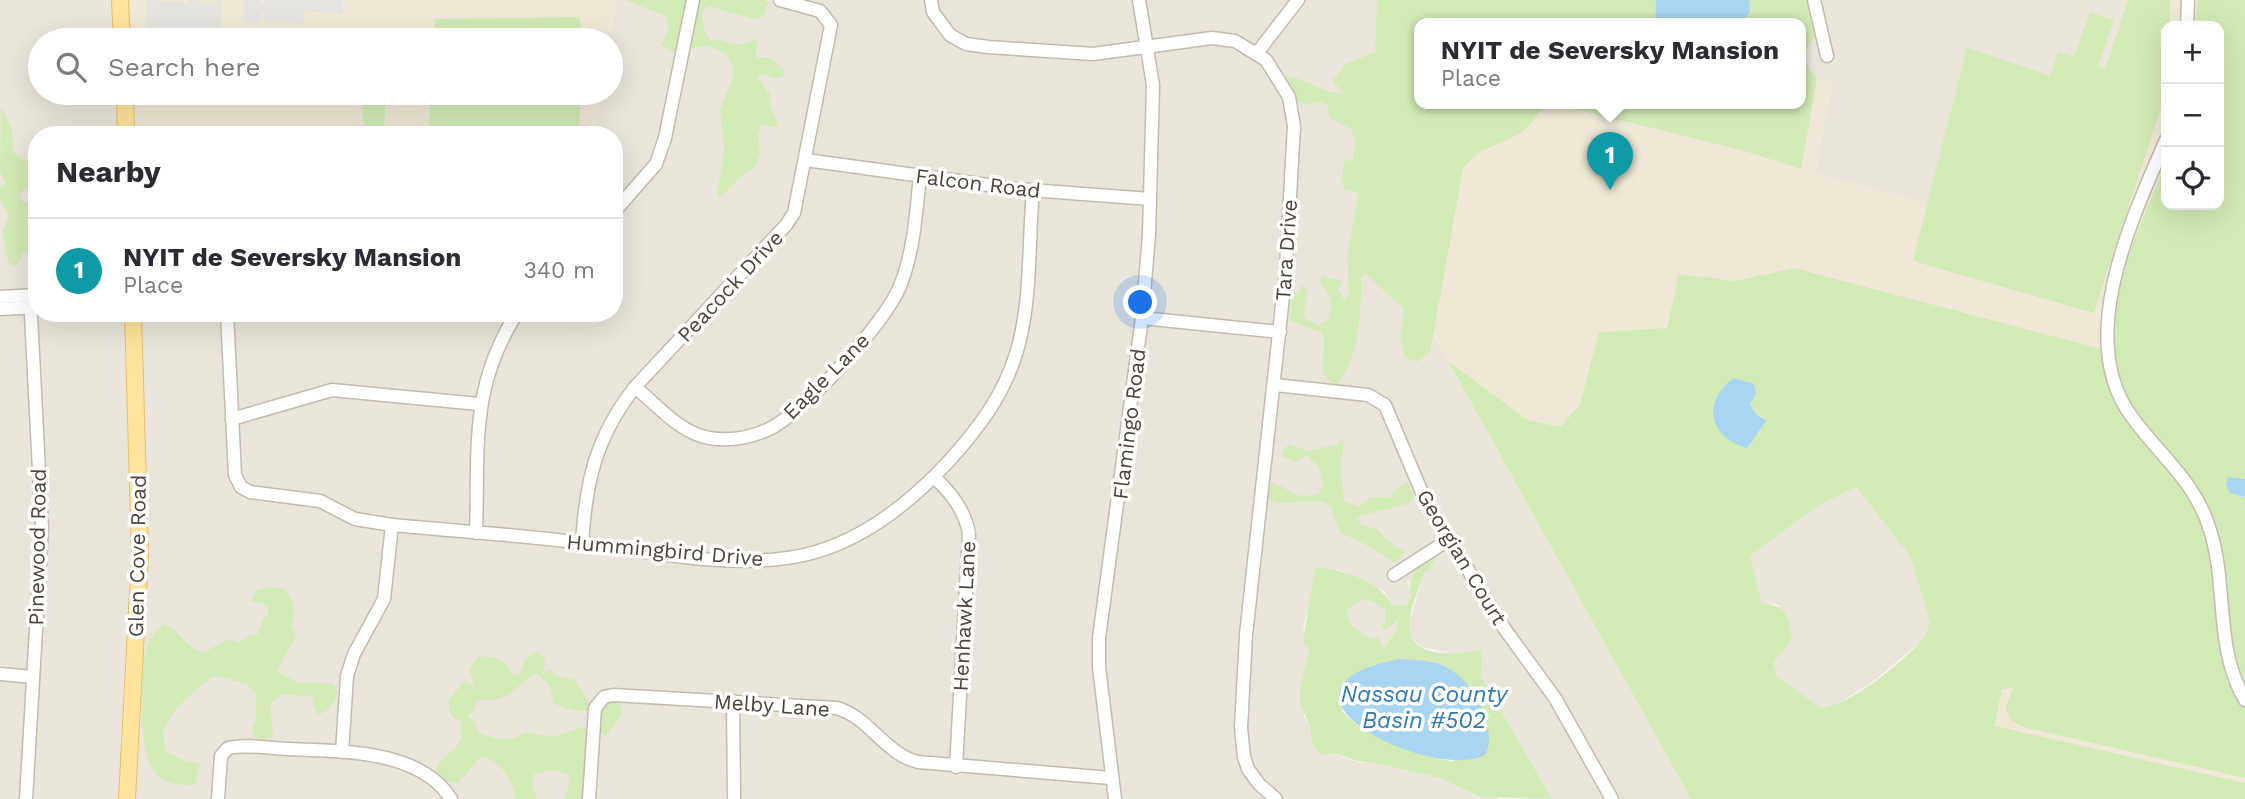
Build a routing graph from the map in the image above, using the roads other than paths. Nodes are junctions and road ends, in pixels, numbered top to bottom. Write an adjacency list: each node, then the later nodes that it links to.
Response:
1 (120, 0): 10 (main road)
2 (693, 0): 21 (street)
3 (780, 0): 17 (street, Peacock Drive)
4 (931, 0): 11 (street, Tara Drive)
5 (1139, 0): 11 (street, Flamingo Road)
6 (1298, 0): 12 (street)
7 (1814, 0): 13 (street)
8 (2188, 0): 9 (street)
9 (2187, 21)
10 (121, 28)
11 (1148, 48): 12 (street, Tara Drive); 20 (street, Flamingo Road)
12 (1257, 52): 31 (street, Tara Drive)
13 (1827, 56)
14 (126, 105): 15 (main road)
15 (127, 126)
16 (2163, 147): 45 (street)
17 (806, 160): 18 (street, Falcon Road); 33 (street, Peacock Drive)
18 (920, 176): 19 (street, Falcon Road); 33 (street, Eagle Lane)
19 (1033, 191): 20 (street, Falcon Road); 36 (street, Hummingbird Drive)
20 (1150, 199): 26 (street, Flamingo Road)
21 (623, 203)
22 (0, 297): 23 (street)
23 (28, 300)
24 (28, 302): 25 (street)
25 (0, 309)
26 (1142, 318): 31 (street); 48 (street, Flamingo Road)
27 (35, 322): 43 (street, Pinewood Road)
28 (133, 322): 50 (main road, Glen Cove Road)
29 (227, 322): 35 (street, Hummingbird Drive)
30 (512, 322): 34 (street)
31 (1280, 332): 32 (street, Tara Drive)
32 (1275, 385): 39 (street, Georgian Court); 56 (street, Tara Drive)
33 (635, 387): 40 (street, Peacock Drive)
34 (479, 404): 35 (street); 38 (street)
35 (232, 419): 37 (street, Hummingbird Drive)
36 (934, 477): 40 (street, Hummingbird Drive); 47 (street, Henhawk Lane)
37 (393, 525): 38 (street, Hummingbird Drive); 46 (street)
38 (476, 533): 40 (street, Hummingbird Drive)
39 (1448, 540): 41 (street); 57 (street, Georgian Court)
40 (582, 543)
41 (1394, 575)
42 (0, 674): 43 (street)
43 (33, 677): 49 (street, Pinewood Road)
44 (733, 701): 47 (street, Melby Lane); 53 (street, Melby Lane); 54 (street)
45 (2245, 701)
46 (342, 752): 51 (street); 52 (street)
47 (956, 767): 48 (street, Melby Lane)
48 (1111, 778): 55 (street, Flamingo Road)
49 (26, 799)
50 (127, 799)
51 (218, 799)
52 (451, 799)
53 (589, 799)
54 (734, 799)
55 (1115, 799)
56 (1276, 799)
57 (1612, 799)

